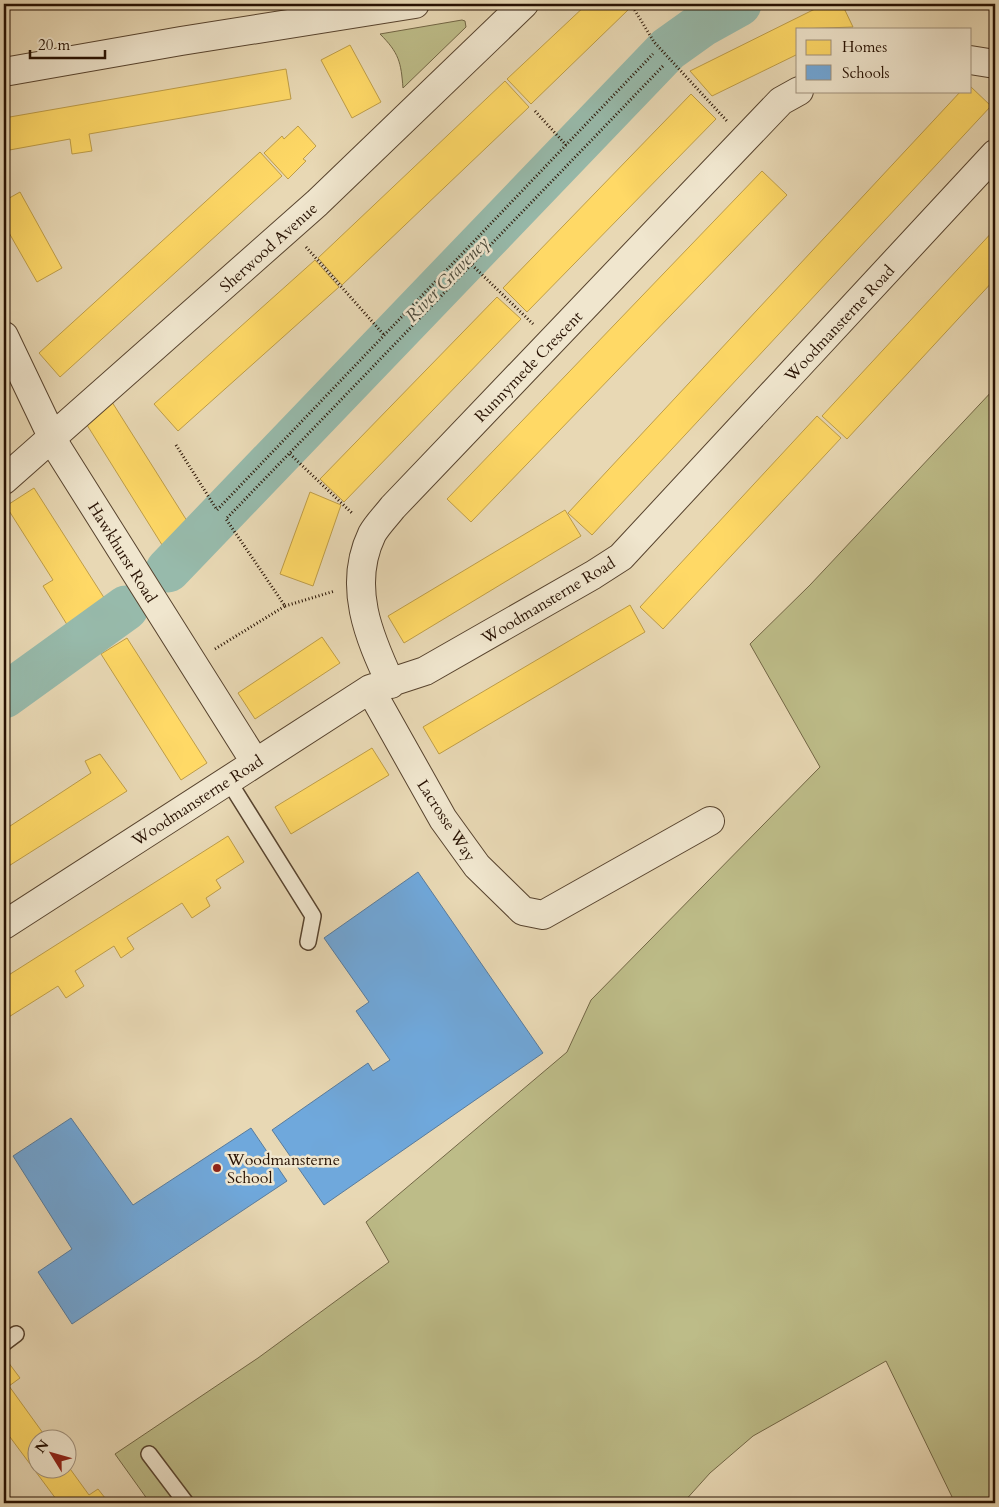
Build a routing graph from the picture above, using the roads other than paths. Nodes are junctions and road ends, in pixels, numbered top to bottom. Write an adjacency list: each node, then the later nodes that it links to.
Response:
1 (416, 4): 5 (street)
2 (508, 8): 9 (street, Sherwood Avenue)
3 (972, 60): 4 (street)
4 (995, 64)
5 (4, 72)
6 (797, 92): 11 (street, Runnymede Crescent)
7 (995, 154): 11 (street, Woodmansterne Road)
8 (4, 336): 9 (street, Hawkhurst Road)
9 (52, 435): 10 (street, Sherwood Avenue); 12 (street, Hawkhurst Road)
10 (4, 480)
11 (381, 687): 12 (street, Woodmansterne Road); 14 (street, Lacrosse Way)
12 (255, 762): 13 (street, Woodmansterne Road)
13 (228, 780): 15 (street, Woodmansterne Road); 16 (lane)
14 (710, 822)
15 (4, 925)
16 (308, 942)
17 (16, 1334): 18 (lane)
18 (4, 1343)
19 (150, 1454): 20 (lane)
20 (186, 1503)

